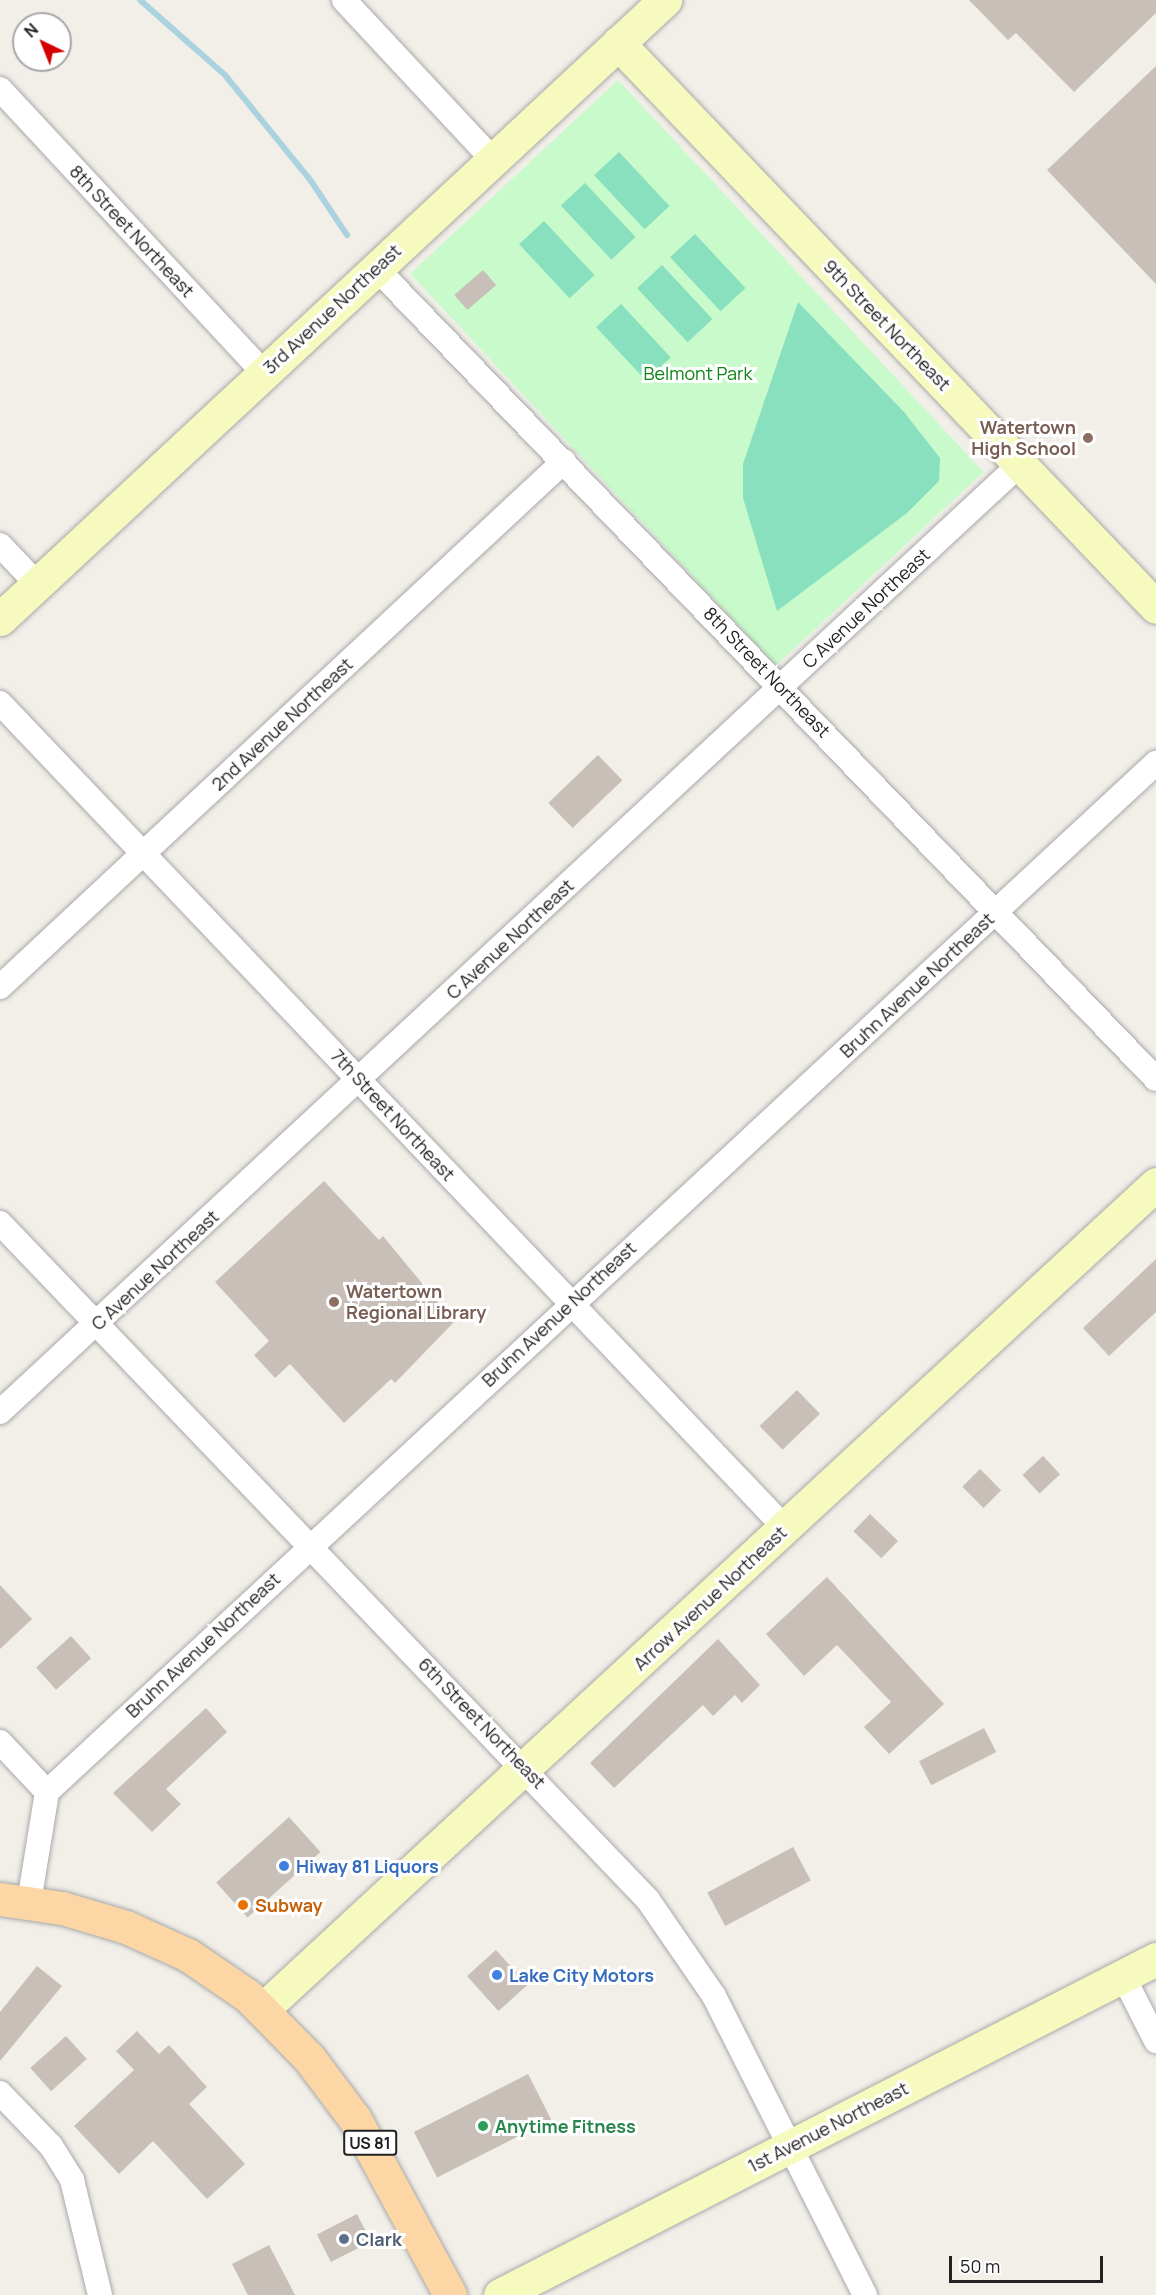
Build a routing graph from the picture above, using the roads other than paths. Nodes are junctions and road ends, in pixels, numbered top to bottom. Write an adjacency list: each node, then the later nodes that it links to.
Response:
1 (344, 0): 5 (street)
2 (665, 0): 3 (street, 3rd Avenue Northeast)
3 (618, 43): 5 (street, 3rd Avenue Northeast); 9 (street, 9th Street Northeast)
4 (0, 89): 7 (street, 8th Street Northeast)
5 (493, 160): 6 (street, 3rd Avenue Northeast)
6 (376, 268): 7 (street, 3rd Avenue Northeast); 8 (street, 8th Street Northeast)
7 (264, 373): 11 (street, 3rd Avenue Northeast)
8 (564, 461): 14 (street, 8th Street Northeast); 17 (street, 2nd Avenue Northeast)
9 (1019, 465): 12 (street, 9th Street Northeast); 14 (street, C Avenue Northeast)
10 (0, 544): 11 (street)
11 (38, 585): 13 (street, 3rd Avenue Northeast)
12 (1156, 607)
13 (0, 620)
14 (781, 686): 18 (street, 8th Street Northeast); 21 (street, C Avenue Northeast)
15 (0, 703): 17 (street, 7th Street Northeast)
16 (1156, 763): 18 (street, Bruhn Avenue Northeast)
17 (144, 853): 19 (street, 2nd Avenue Northeast); 21 (street, 7th Street Northeast)
18 (997, 910): 20 (street, 8th Street Northeast); 24 (street, Bruhn Avenue Northeast)
19 (0, 987)
20 (1156, 1079)
21 (359, 1080): 24 (street, 7th Street Northeast); 25 (street, C Avenue Northeast)
22 (1156, 1185): 27 (street, Arrow Avenue Northeast)
23 (0, 1223): 25 (street, 6th Street Northeast)
24 (572, 1303): 27 (street, 7th Street Northeast); 28 (street, Bruhn Avenue Northeast)
25 (98, 1323): 26 (street, C Avenue Northeast); 28 (street, 6th Street Northeast)
26 (0, 1412)
27 (785, 1528): 30 (street, Arrow Avenue Northeast)
28 (309, 1545): 30 (street, 6th Street Northeast); 31 (street, Bruhn Avenue Northeast)
29 (0, 1742): 31 (street)
30 (526, 1768): 35 (street, Arrow Avenue Northeast); 38 (street, 6th Street Northeast)
31 (47, 1792): 32 (street)
32 (15, 1900): 35 (main road, US 81)
33 (1156, 1959): 34 (street, 1st Avenue Northeast)
34 (1123, 1976): 36 (street); 38 (street, 1st Avenue Northeast)
35 (263, 2009): 40 (main road, US 81)
36 (1156, 2041)
37 (0, 2093): 39 (street)
38 (788, 2147): 41 (street, 1st Avenue Northeast); 42 (street, 6th Street Northeast)
39 (100, 2295)
40 (450, 2295)
41 (500, 2295)
42 (865, 2295)

